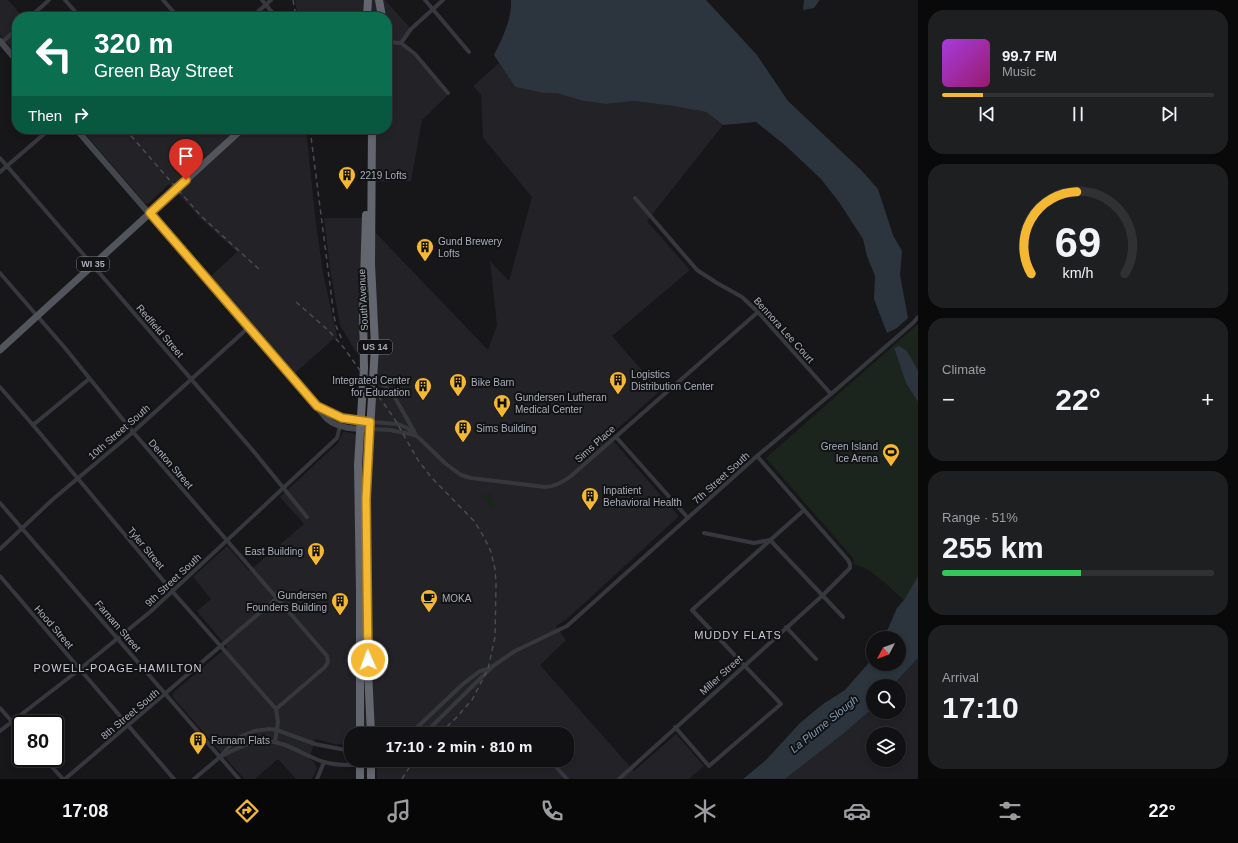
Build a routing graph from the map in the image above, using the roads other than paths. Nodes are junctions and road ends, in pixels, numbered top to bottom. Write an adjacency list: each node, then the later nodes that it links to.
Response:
1 (49, 0): 12 (street)
2 (65, 0): 13 (street)
3 (163, 0): 14 (street)
4 (262, 0): 10 (street)
5 (270, 0): 10 (street)
6 (368, 0): 17 (highway)
7 (379, 0): 18 (highway)
8 (424, 0): 11 (street)
9 (443, 0): 11 (street)
10 (266, 4): 15 (street); 16 (street)
11 (432, 9): 22 (street); 23 (street)
12 (36, 12)
13 (76, 12)
14 (174, 12)
15 (257, 12)
16 (272, 12)
17 (367, 12)
18 (381, 12)
19 (12, 33): 21 (street)
20 (392, 41): 22 (street)
21 (1, 43): 24 (street)
22 (401, 43): 25 (street)
23 (469, 52)
24 (12, 55)
25 (448, 92)
26 (44, 134): 32 (street)
27 (80, 134): 35 (street)
28 (237, 134): 35 (main road, WI 35)
29 (367, 134): 50 (highway, South Avenue / US 14)
30 (372, 134): 43 (highway, South Avenue / US 14)
31 (0, 158): 32 (street, Redfield Street)
32 (7, 166): 33 (street); 36 (street, Redfield Street)
33 (0, 172)
34 (635, 198): 38 (street, Bennora Lee Court)
35 (150, 213): 36 (main road, WI 35); 41 (street)
36 (92, 265): 39 (main road, WI 35); 45 (street, Redfield Street)
37 (0, 273): 39 (street, Denton Street)
38 (758, 312): 47 (street, Bennora Lee Court); 55 (street, Sims Place)
39 (37, 316): 42 (main road, WI 35); 44 (street, Denton Street)
40 (918, 317): 47 (street, 7th Street South)
41 (249, 327): 45 (street, 10th Street South); 48 (street)
42 (0, 350)
43 (374, 375): 51 (highway, South Avenue / US 14); 56 (street, Sims Place)
44 (89, 378): 49 (street); 53 (street, Denton Street)
45 (191, 379): 53 (street, 10th Street South); 59 (street, Redfield Street)
46 (0, 387): 49 (street, Tyler Street)
47 (831, 394): 57 (street, 7th Street South)
48 (317, 406): 50 (street); 52 (street)
49 (33, 425): 58 (street, Tyler Street)
50 (360, 425): 51 (street); 52 (street); 87 (highway, South Avenue / US 14)
51 (370, 425): 54 (street, Sims Place); 54 (street, Sims Place); 88 (highway, South Avenue / US 14)
52 (340, 426): 59 (street, 9th Street South)
53 (133, 432): 58 (street, 10th Street South); 67 (street, Denton Street)
54 (415, 435): 56 (street, Sims Place)
55 (616, 437): 56 (street, Sims Place); 63 (street)
56 (419, 438)
57 (757, 456): 61 (street); 63 (street, 7th Street South)
58 (77, 478): 64 (street, 10th Street South); 70 (street, Tyler Street)
59 (284, 488): 62 (street, Redfield Street); 67 (street, 9th Street South)
60 (0, 503): 64 (street, Farnam Street)
61 (804, 510): 66 (street); 71 (street, Miller Street)
62 (307, 517)
63 (688, 518): 80 (street, 7th Street South)
64 (22, 528): 68 (street, 10th Street South); 75 (street, Farnam Street)
65 (704, 533): 66 (street)
66 (770, 540): 71 (street); 78 (street)
67 (227, 541): 70 (street, 9th Street South); 72 (street, Denton Street)
68 (0, 549)
69 (0, 576): 79 (street, Hood Street)
70 (172, 591): 75 (street, 9th Street South); 76 (street, Tyler Street)
71 (823, 595): 73 (street); 74 (street, Miller Street)
72 (277, 598): 76 (street, 8th Street South); 83 (street, Denton Street)
73 (843, 617)
74 (786, 627): 77 (street); 78 (street, Miller Street)
75 (119, 639): 79 (street, 9th Street South); 81 (street, Farnam Street)
76 (221, 646): 81 (street, 8th Street South); 83 (street, Tyler Street)
77 (816, 659)
78 (744, 666): 91 (street, Miller Street); 91 (street)
79 (80, 669): 84 (street, 9th Street South); 86 (street, Hood Street)
80 (488, 669): 89 (street, 7th Street South); 90 (street, 7th Street South)
81 (166, 694): 86 (street, 8th Street South); 96 (street, Farnam Street)
82 (0, 708): 85 (street)
83 (276, 709): 92 (street)
84 (20, 715)
85 (12, 721): 93 (street, 9th Street South)
86 (128, 725): 103 (street, 8th Street South); 104 (street, Hood Street)
87 (360, 727)
88 (371, 727)
89 (417, 727)
90 (431, 727)
91 (675, 727): 111 (street, Miller Street)
92 (277, 730): 94 (street); 95 (street); 96 (street)
93 (0, 731)
94 (275, 742): 96 (street); 97 (street)
95 (344, 750)
96 (220, 756): 105 (street); 106 (street, Farnam Street)
97 (324, 762): 98 (street); 107 (street)
98 (344, 763)
99 (53, 767): 103 (street)
100 (360, 767): 108 (highway)
101 (371, 767): 109 (highway)
102 (556, 767): 110 (street)
103 (64, 779)
104 (174, 779)
105 (194, 779)
106 (239, 779)
107 (317, 779)
108 (360, 779)
109 (371, 779)
110 (567, 779)
111 (619, 779)

